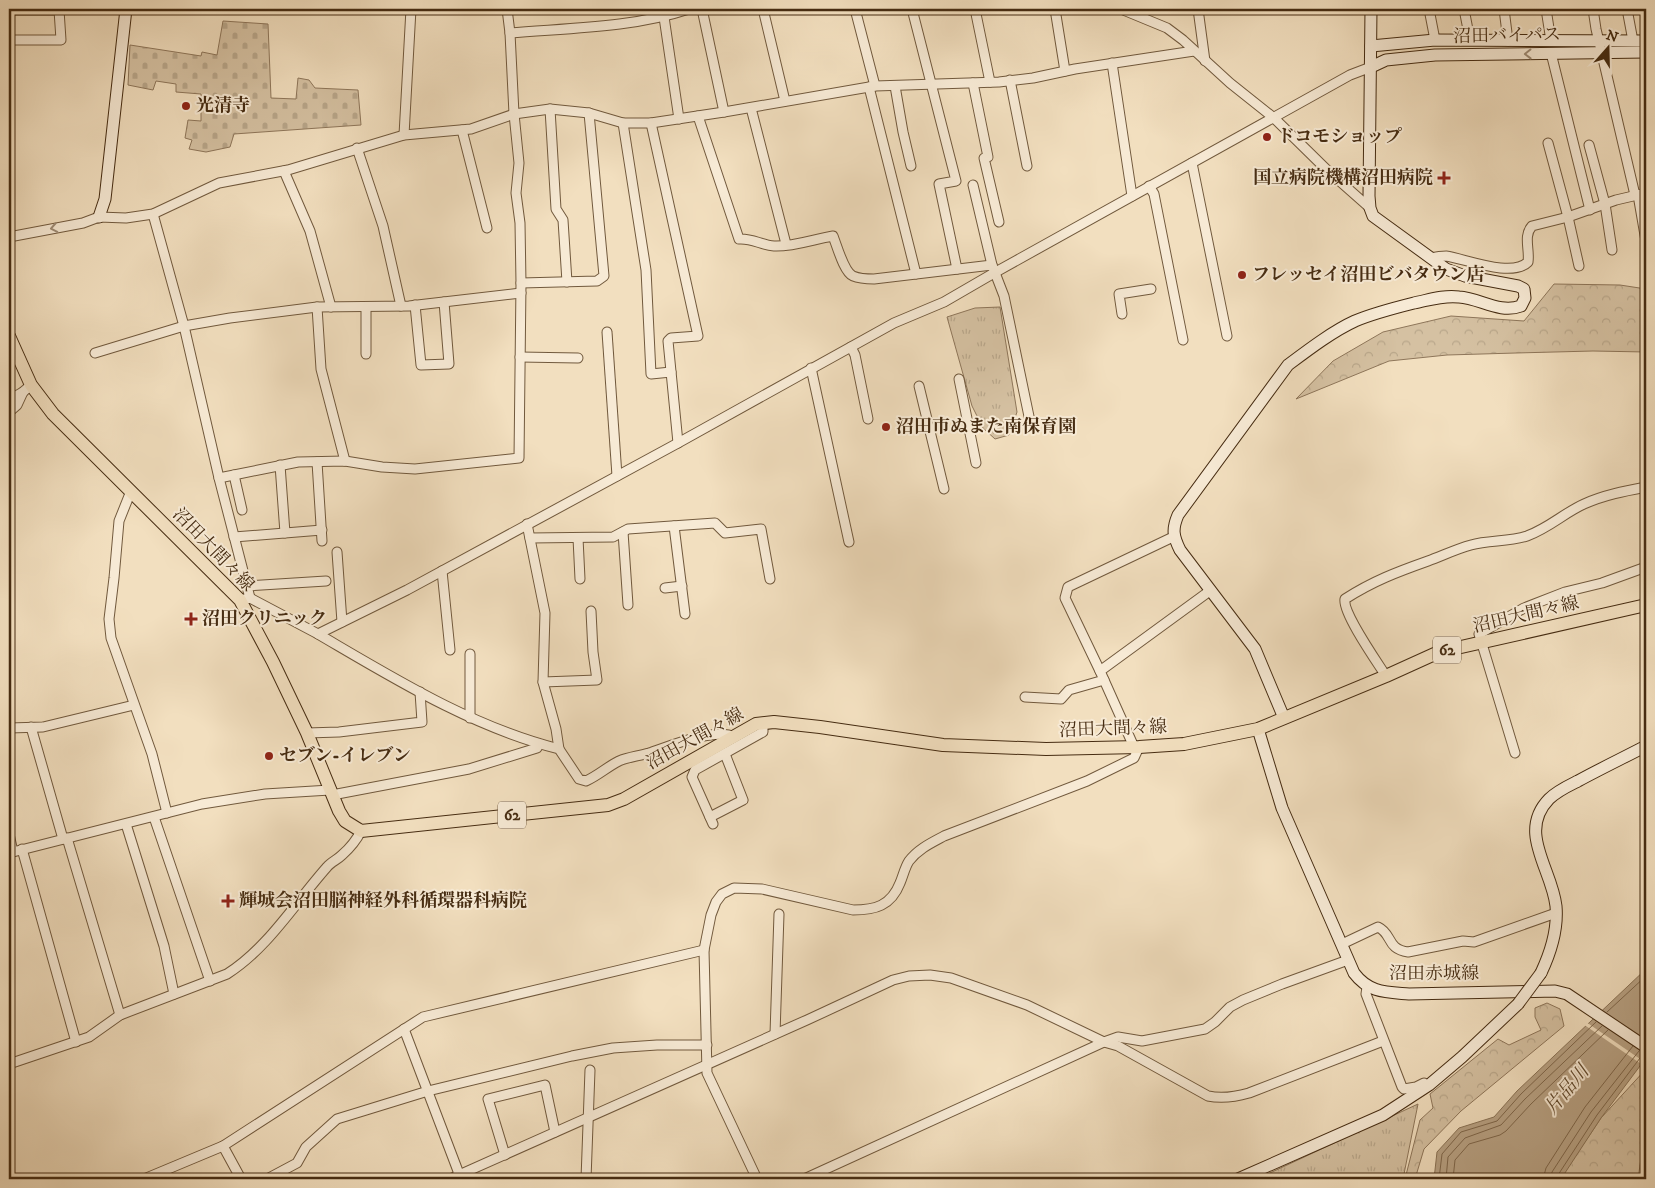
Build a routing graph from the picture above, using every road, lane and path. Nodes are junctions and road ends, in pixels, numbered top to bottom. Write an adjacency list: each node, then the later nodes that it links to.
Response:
1 (126, 9): 73 (street)
2 (411, 9): 57 (street)
3 (507, 9): 22 (street)
4 (689, 9): 21 (street)
5 (702, 9): 48 (street)
6 (763, 9): 45 (street)
7 (855, 9): 44 (street)
8 (912, 9): 42 (street)
9 (975, 9): 40 (street)
10 (1055, 9): 38 (street)
11 (1121, 9): 32 (street)
12 (1198, 9): 35 (street)
13 (1371, 9): 30 (street)
14 (1429, 9): 24 (street)
15 (1464, 9): 25 (street)
16 (1504, 9): 26 (street)
17 (1546, 9): 27 (street)
18 (1593, 9): 31 (street)
19 (1627, 9): 28 (street)
20 (9, 10): 23 (street)
21 (664, 17): 22 (street); 53 (street)
22 (510, 33): 50 (street)
23 (9, 40)
24 (1434, 40): 25 (street, 沼田バイパス); 30 (street, 沼田バイパス)
25 (1470, 40): 26 (street, 沼田バイパス)
26 (1508, 41): 27 (street, 沼田バイパス)
27 (1551, 41): 31 (street, 沼田バイパス)
28 (1633, 41): 29 (street, 沼田バイパス); 31 (street, 沼田バイパス)
29 (1646, 41)
30 (1370, 46): 37 (street)
31 (1600, 47): 33 (street, 沼田バイパス); 34 (street, 沼田バイパス); 67 (street)
32 (1194, 51): 35 (street); 36 (street)
33 (1646, 52)
34 (1551, 53): 37 (street, 沼田バイパス, one-way to 37); 71 (street)
35 (1205, 61): 52 (street)
36 (1112, 63): 38 (street); 68 (street)
37 (1371, 67): 52 (street); 70 (street)
38 (1065, 71): 39 (street)
39 (1010, 80): 40 (street); 63 (street)
40 (990, 82): 41 (street)
41 (973, 83): 42 (street); 75 (street)
42 (931, 84): 43 (street); 83 (street)
43 (895, 86): 44 (street); 62 (street)
44 (872, 87): 45 (street); 85 (street)
45 (785, 101): 46 (street)
46 (751, 108): 48 (street); 79 (street)
47 (550, 109): 49 (street); 50 (street); 86 (street)
48 (724, 112): 51 (street)
49 (589, 113): 54 (street); 86 (street)
50 (514, 114): 56 (street); 87 (street)
51 (698, 116): 53 (street); 79 (street)
52 (1274, 118): 61 (street); 70 (street)
53 (679, 119): 55 (street)
54 (623, 123): 55 (street); 107 (street)
55 (650, 123): 107 (street)
56 (462, 130): 57 (street); 76 (street)
57 (404, 134): 60 (street)
58 (1548, 143): 74 (street)
59 (1590, 145): 69 (street)
60 (358, 148): 64 (street); 91 (street)
61 (1192, 163): 66 (street); 98 (street)
62 (911, 166)
63 (1027, 166)
64 (284, 171): 72 (street); 93 (street)
65 (973, 185): 84 (street)
66 (1149, 186): 68 (street); 99 (street)
67 (1640, 194): 69 (street); 78 (street)
68 (1132, 196): 84 (street)
69 (1605, 204): 71 (street); 80 (street)
70 (1370, 208): 81 (street)
71 (1590, 210): 74 (street)
72 (153, 214): 73 (street); 96 (street)
73 (99, 217): 77 (street, one-way to 77)
74 (1568, 217): 81 (street); 82 (street)
75 (999, 222)
76 (487, 228)
77 (9, 237)
78 (1646, 241)
79 (786, 244): 85 (street)
80 (1612, 250)
81 (1430, 258): 132 (street)
82 (1578, 266)
83 (957, 268): 84 (street); 85 (street)
84 (993, 269): 101 (street); 114 (street)
85 (916, 274)
86 (566, 282): 87 (street)
87 (521, 288): 89 (street); 104 (street)
88 (1151, 288): 95 (street)
89 (444, 302): 90 (street); 90 (street)
90 (415, 305): 91 (street)
91 (401, 306): 94 (street)
92 (317, 307): 93 (street); 96 (street); 116 (street)
93 (331, 307): 94 (street)
94 (366, 307): 103 (street)
95 (1122, 314)
96 (184, 326): 102 (street); 122 (street)
97 (607, 332): 121 (street)
98 (1227, 336)
99 (1183, 340)
100 (10, 343): 110 (main road, 沼田大間々線)
101 (850, 347): 106 (street); 113 (street)
102 (95, 353)
103 (366, 354)
104 (520, 357): 105 (street); 116 (street)
105 (578, 358)
106 (811, 368): 115 (street); 137 (street)
107 (671, 372): 115 (street)
108 (959, 379): 118 (street)
109 (919, 386): 124 (street)
110 (27, 389): 111 (street); 112 (street); 125 (main road, 沼田大間々線)
111 (9, 400)
112 (9, 412)
113 (868, 419)
114 (1030, 426)
115 (678, 443): 121 (street)
116 (345, 461): 117 (street)
117 (316, 462): 119 (street); 129 (street)
118 (976, 463)
119 (280, 465): 120 (street); 131 (street)
120 (234, 475): 122 (street); 126 (street)
121 (617, 476): 127 (street)
122 (219, 478): 133 (street)
123 (1646, 487): 159 (street)
124 (944, 489)
125 (131, 491): 148 (main road, 沼田大間々線); 164 (street)
126 (242, 510)
127 (527, 524): 134 (street); 140 (street)
128 (674, 526): 130 (street); 142 (street); 145 (street)
129 (322, 530): 131 (street); 136 (street)
130 (623, 532): 135 (street); 149 (street)
131 (285, 533): 133 (street)
132 (1173, 537): 147 (street); 158 (street)
133 (234, 538): 144 (street)
134 (530, 538): 135 (street); 161 (street)
135 (578, 538): 141 (street)
136 (322, 541)
137 (849, 542)
138 (337, 552): 153 (street)
139 (1646, 567): 155 (street)
140 (442, 571): 153 (street); 156 (street)
141 (580, 579)
142 (770, 579)
143 (326, 581): 144 (street)
144 (247, 586): 148 (street)
145 (682, 586): 146 (street); 152 (street)
146 (665, 588)
147 (1211, 590): 158 (street); 166 (street)
148 (245, 599): 154 (street); 171 (main road, 沼田大間々線)
149 (628, 605)
150 (1646, 605): 155 (main road, 沼田大間々線 / 62)
151 (591, 611): 161 (street)
152 (685, 614)
153 (342, 622): 154 (street)
154 (318, 634): 162 (street)
155 (1482, 643): 159 (main road, 沼田大間々線 / 62); 178 (street)
156 (450, 650)
157 (470, 654): 165 (street)
158 (1100, 671): 160 (street)
159 (1386, 676): 166 (main road, 沼田大間々線 / 62)
160 (1104, 680): 163 (street); 175 (street)
161 (543, 682): 176 (street)
162 (420, 692): 165 (street); 171 (street)
163 (1025, 697)
164 (134, 705): 168 (street); 180 (street)
165 (470, 718): 173 (street)
166 (1284, 718): 170 (main road, 沼田大間々線 / 62)
167 (763, 724): 172 (main road, 沼田大間々線 / 62); 175 (main road, 沼田大間々線 / 62); 177 (street)
168 (31, 727): 169 (street); 185 (street)
169 (9, 728)
170 (1258, 729): 175 (main road, 沼田大間々線 / 62); 189 (street, 沼田赤城線)
171 (307, 733): 179 (main road, 沼田大間々線)
172 (735, 736): 176 (street); 183 (main road, 沼田大間々線 / 62)
173 (539, 744): 176 (street); 179 (street)
174 (1646, 746): 187 (street)
175 (1136, 747): 190 (street)
176 (559, 749)
177 (725, 754): 177 (street)
178 (1515, 754)
179 (331, 793): 180 (street); 183 (main road, 沼田大間々線)
180 (167, 813): 181 (street)
181 (154, 817): 182 (street); 192 (street)
182 (126, 824): 185 (street); 194 (street)
183 (361, 831): 192 (street)
184 (9, 834): 186 (street)
185 (64, 839): 186 (street); 195 (street)
186 (15, 851): 199 (street)
187 (1556, 913): 189 (street); 206 (street, bridge)
188 (779, 914): 197 (street)
189 (1342, 944): 191 (street, 沼田赤城線)
190 (704, 950): 196 (street); 201 (street)
191 (1348, 960): 193 (street, 沼田赤城線); 200 (street)
192 (210, 981): 194 (street)
193 (1367, 987): 198 (street); 202 (street, 沼田赤城線)
194 (174, 994): 195 (street)
195 (120, 1015): 199 (street)
196 (404, 1029): 207 (street); 210 (street)
197 (776, 1034): 200 (street); 204 (street)
198 (1384, 1041): 200 (street); 206 (street)
199 (76, 1042): 203 (street)
200 (1104, 1042): 219 (street)
201 (707, 1045): 204 (street); 207 (street)
202 (1646, 1047)
203 (9, 1064)
204 (706, 1064): 208 (street); 218 (street)
205 (590, 1070): 208 (street)
206 (1428, 1085): 220 (street)
207 (428, 1092): 212 (street); 215 (street)
208 (587, 1118): 209 (street); 217 (street)
209 (555, 1132): 211 (street); 211 (street)
210 (224, 1146): 213 (street); 214 (street)
211 (505, 1155): 212 (street)
212 (460, 1177): 216 (street)
213 (144, 1179)
214 (241, 1179)
215 (267, 1179)
216 (450, 1179)
217 (586, 1179)
218 (757, 1179)
219 (804, 1179)
220 (1238, 1179)

